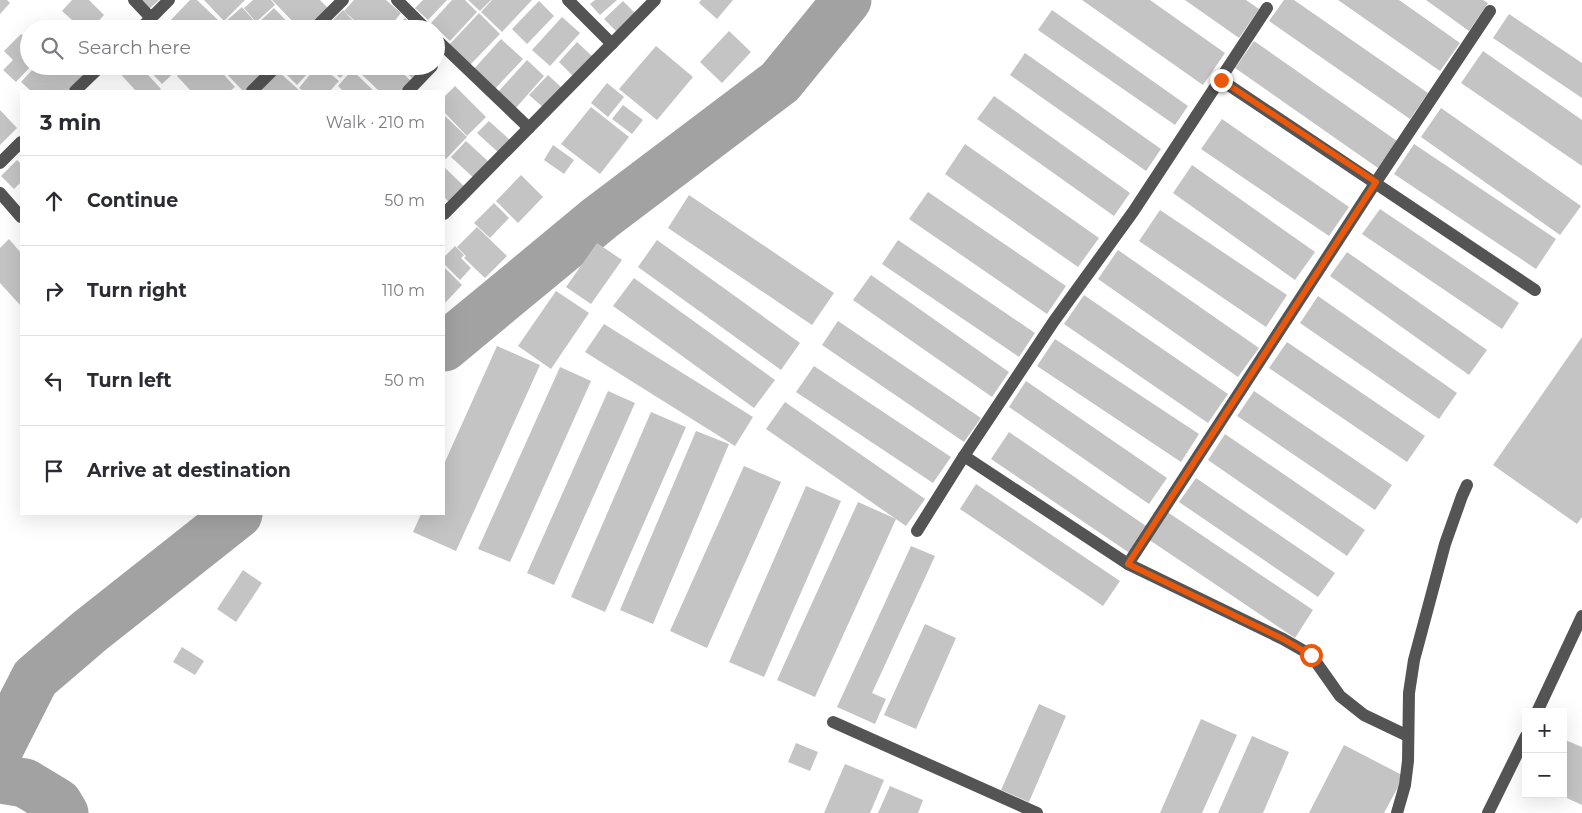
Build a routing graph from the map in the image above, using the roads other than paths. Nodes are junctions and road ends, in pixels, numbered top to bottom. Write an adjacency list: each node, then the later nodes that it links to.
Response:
1 (134, 0): 9 (street)
2 (169, 0): 9 (street)
3 (343, 0): 10 (street)
4 (397, 0): 11 (street)
5 (568, 0): 12 (street)
6 (654, 0): 12 (street)
7 (1268, 8): 19 (street)
8 (1490, 11): 26 (street)
9 (151, 18)
10 (323, 20)
11 (417, 20)
12 (612, 44): 23 (street)
13 (445, 47): 14 (street)
14 (448, 50): 15 (street); 23 (street)
15 (445, 53)
16 (92, 75): 20 (street)
17 (268, 75): 21 (street)
18 (423, 75): 22 (street)
19 (1221, 80): 26 (street); 31 (street)
20 (76, 90)
21 (253, 90)
22 (409, 90)
23 (529, 128): 28 (street)
24 (20, 143): 25 (street)
25 (0, 163)
26 (1376, 182): 30 (street); 34 (street)
27 (0, 193): 29 (street)
28 (445, 213)
29 (20, 216)
30 (1535, 290)
31 (964, 456): 33 (street); 34 (street)
32 (1468, 485): 38 (street)
33 (917, 531)
34 (1128, 564): 38 (street)
35 (1582, 616): 36 (street)
36 (1539, 708)
37 (833, 722): 40 (street)
38 (1408, 736): 41 (street)
39 (1522, 744): 42 (street)
40 (1037, 813)
41 (1397, 813)
42 (1488, 813)

